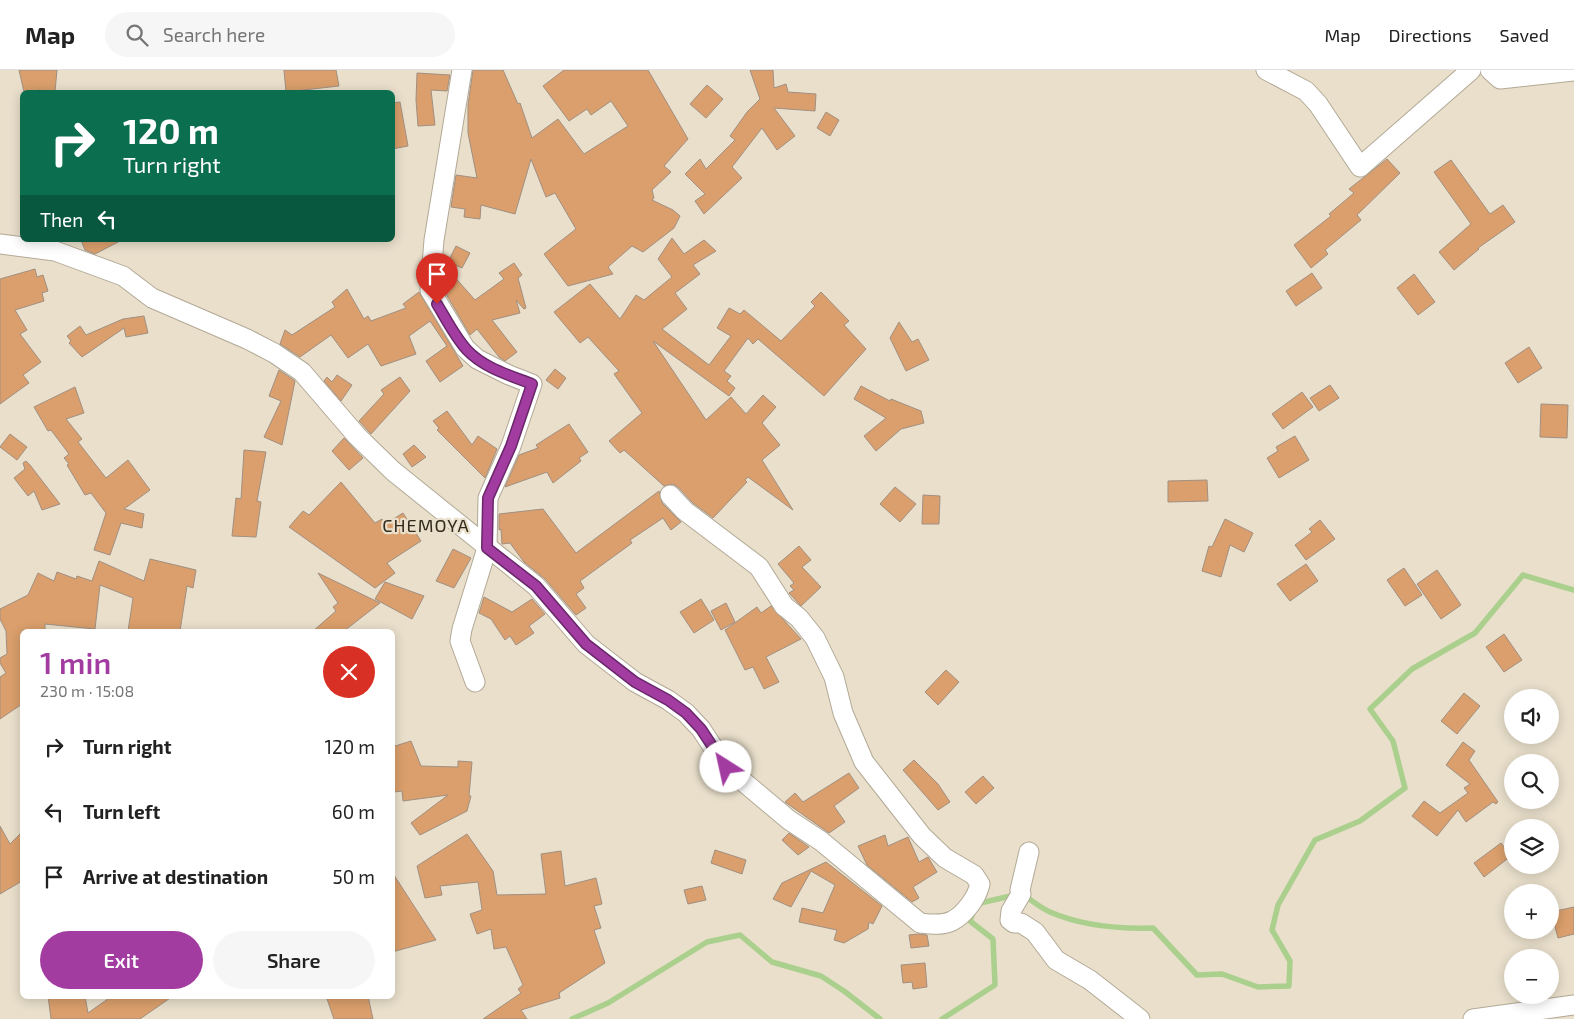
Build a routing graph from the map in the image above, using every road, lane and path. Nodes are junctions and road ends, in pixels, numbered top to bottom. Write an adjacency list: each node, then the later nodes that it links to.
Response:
1 (462, 70): 8 (street)
2 (1266, 70): 3 (street)
3 (1471, 70)
4 (1490, 70): 5 (street)
5 (1574, 71)
6 (0, 244): 8 (street)
7 (670, 495): 8 (street)
8 (487, 548): 9 (street)
9 (476, 682)
10 (1029, 852): 12 (street)
11 (1574, 1005): 13 (street)
12 (1140, 1019)
13 (1473, 1019)

